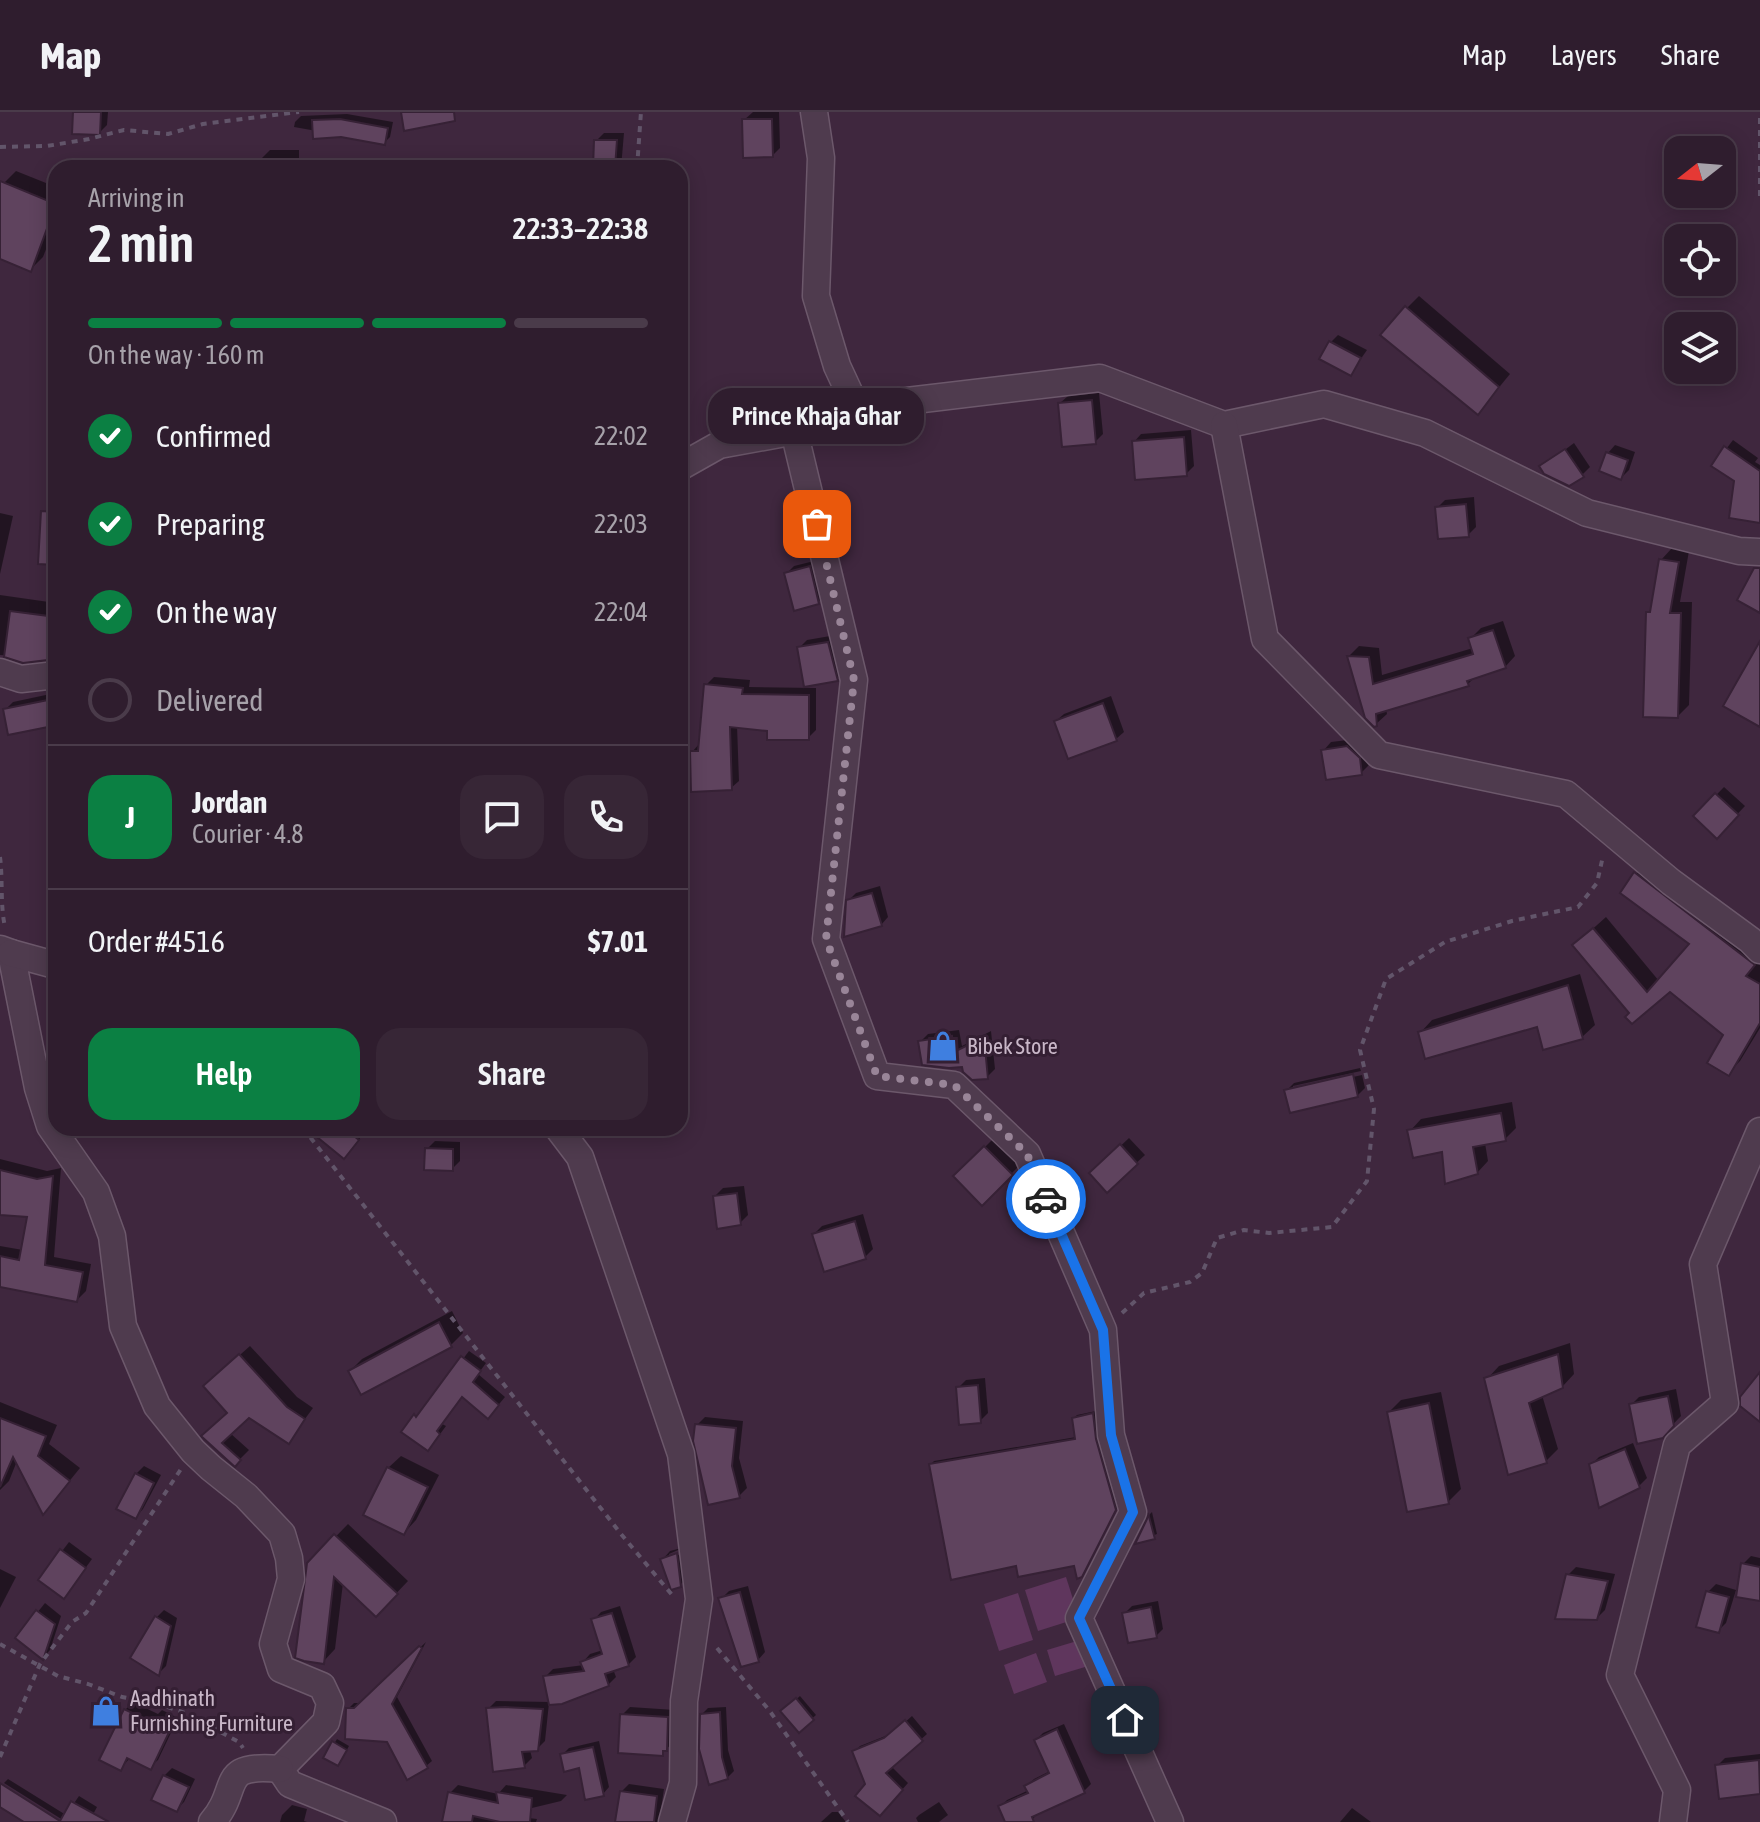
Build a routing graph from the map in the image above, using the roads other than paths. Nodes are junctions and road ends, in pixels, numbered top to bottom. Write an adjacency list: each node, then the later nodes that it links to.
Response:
1 (814, 112): 2 (street)
2 (856, 407): 3 (street); 4 (street)
3 (1224, 425): 6 (street); 9 (street)
4 (794, 431): 5 (street); 20 (street)
5 (688, 462)
6 (1760, 552)
7 (0, 672): 8 (street)
8 (48, 676)
9 (1760, 950)
10 (6, 951): 11 (street); 12 (street)
11 (48, 963)
12 (48, 1120)
13 (1760, 1131): 21 (street)
14 (57, 1136): 16 (street)
15 (564, 1136): 19 (street)
16 (268, 1768): 17 (street); 18 (street)
17 (212, 1822)
18 (383, 1822)
19 (672, 1822)
20 (1170, 1822)
21 (1673, 1822)

